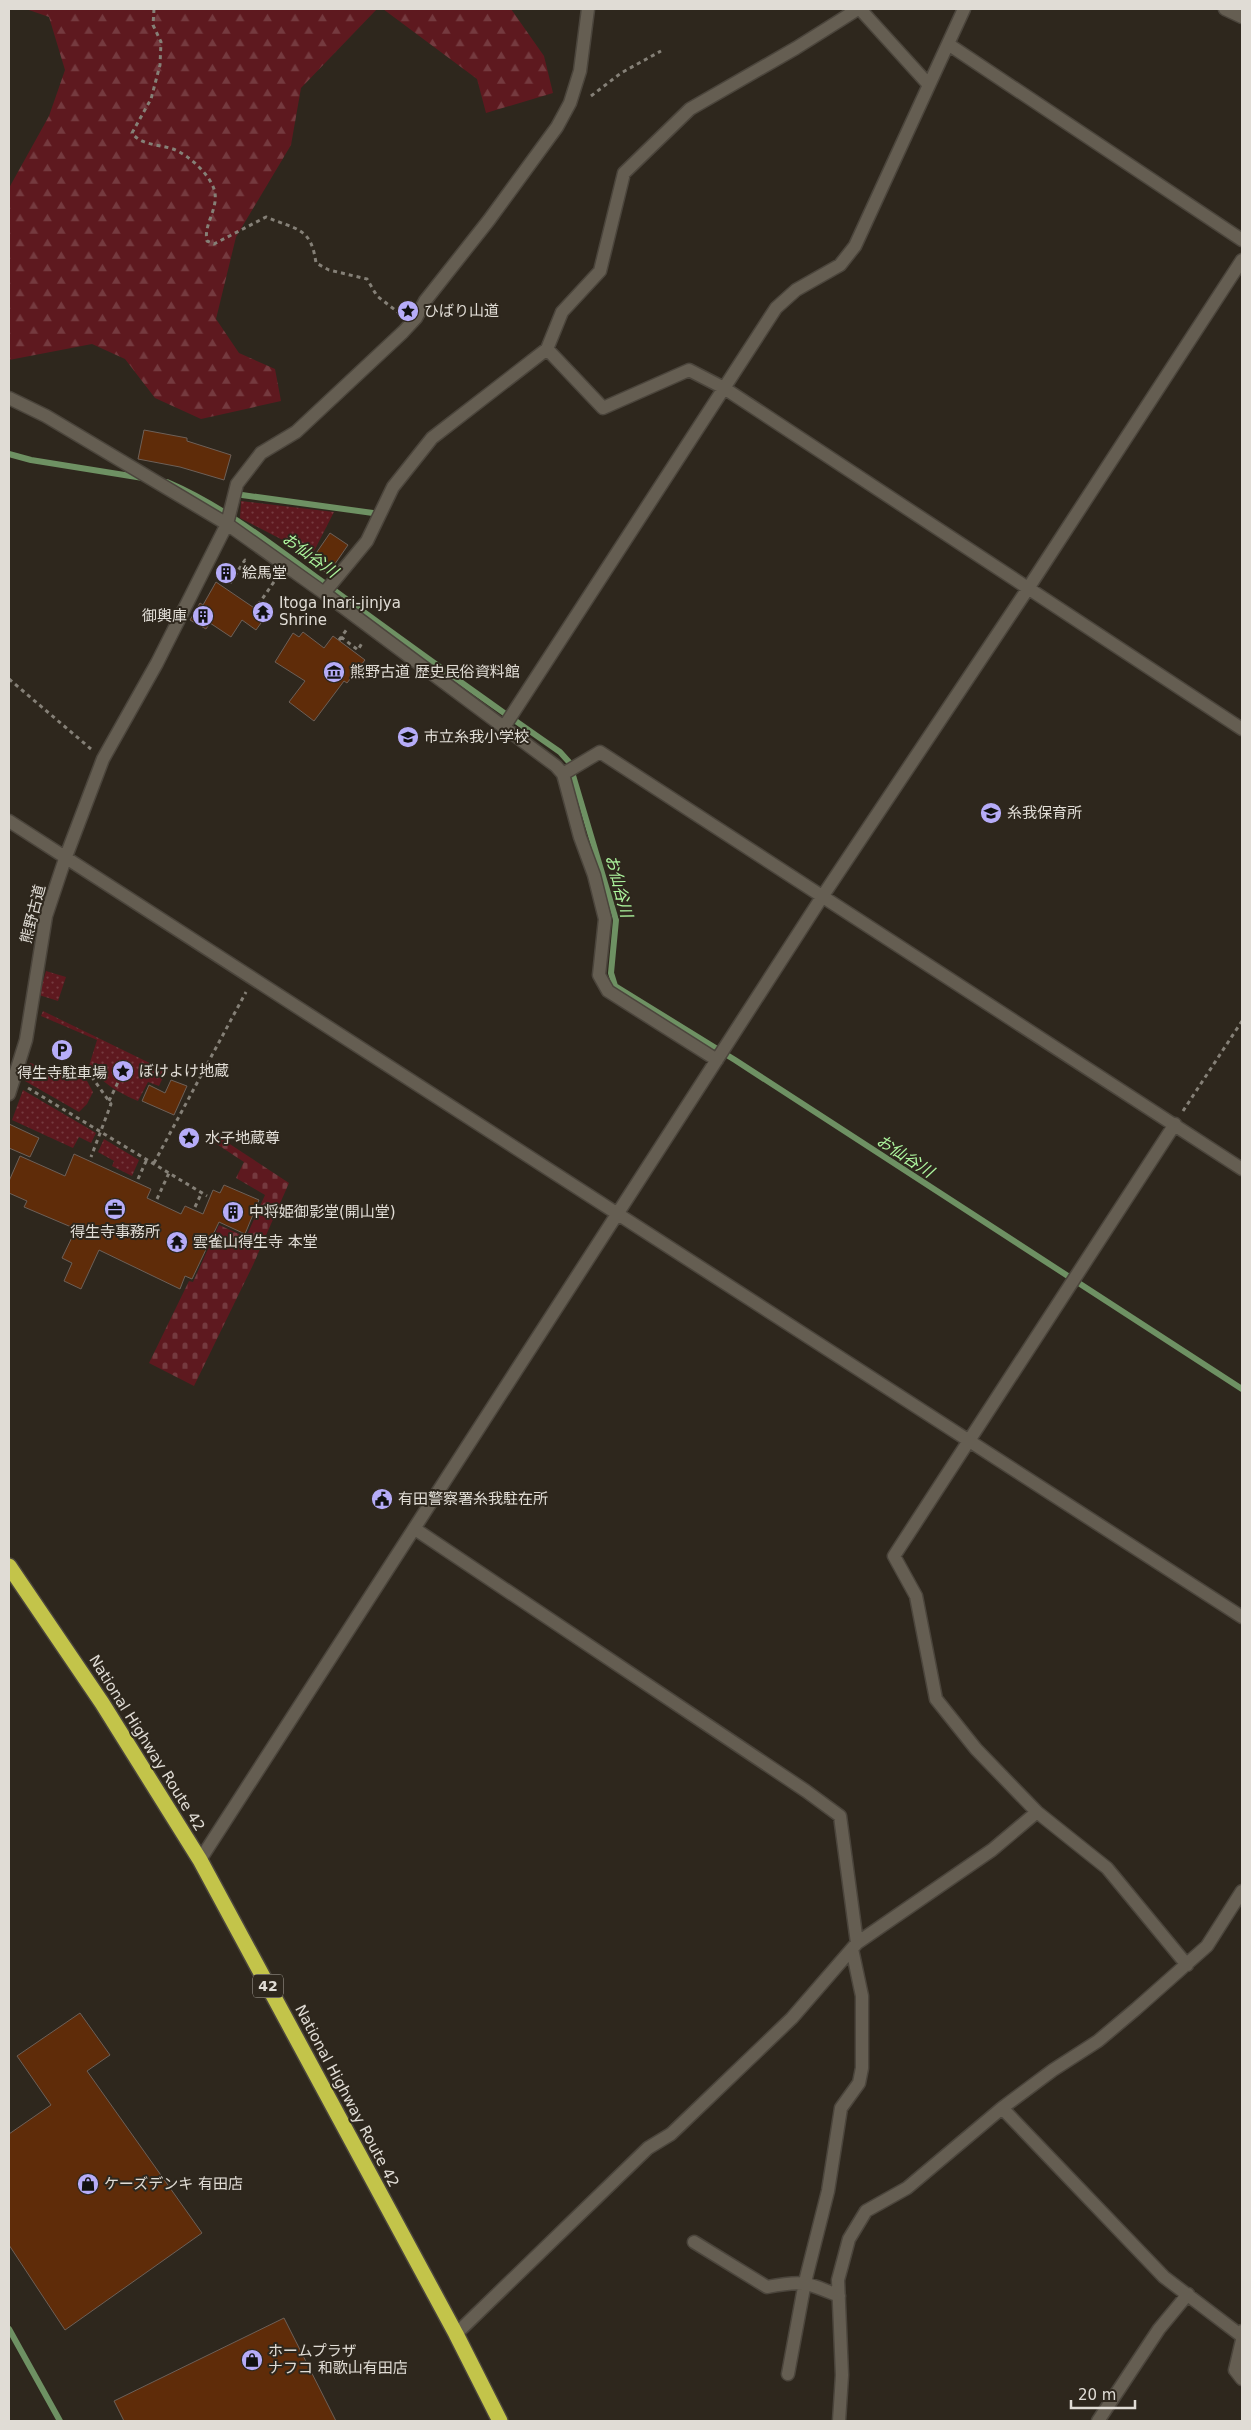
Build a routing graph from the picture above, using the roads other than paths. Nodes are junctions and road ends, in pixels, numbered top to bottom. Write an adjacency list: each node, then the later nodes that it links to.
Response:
1 (588, 9): 13 (street, 熊野古道)
2 (859, 9): 7 (street); 10 (street)
3 (964, 9): 6 (street)
4 (1225, 9): 5 (street)
5 (1242, 17)
6 (948, 44): 7 (street); 8 (street)
7 (929, 85): 11 (street)
8 (1242, 240)
9 (1242, 260): 14 (street)
10 (548, 349): 11 (street); 15 (street)
11 (724, 388): 14 (street); 16 (street)
12 (9, 398): 13 (street)
13 (227, 524): 15 (street); 20 (street, 熊野古道)
14 (1027, 590): 17 (street); 21 (street)
15 (324, 593): 16 (street)
16 (504, 727): 18 (street)
17 (1242, 729)
18 (563, 774): 21 (street); 22 (street)
19 (9, 821): 20 (street)
20 (65, 859): 23 (street, 熊野古道); 26 (street)
21 (822, 897): 22 (street); 24 (street)
22 (717, 1060): 26 (street)
23 (9, 1094)
24 (1174, 1124): 25 (street); 27 (street)
25 (1242, 1169)
26 (618, 1215): 27 (street); 28 (street)
27 (968, 1441): 30 (street); 31 (street)
28 (415, 1529): 32 (street); 34 (street)
29 (9, 1566): 32 (highway, National Highway Route 42 / 42)
30 (1242, 1617)
31 (1037, 1812): 34 (street); 35 (street)
32 (200, 1860): 41 (highway, National Highway Route 42 / 42)
33 (1242, 1891): 35 (street)
34 (855, 1946): 38 (street); 41 (street)
35 (1187, 1965): 36 (street)
36 (1002, 2108): 39 (street); 40 (street)
37 (694, 2242): 38 (street)
38 (805, 2282): 40 (street); 43 (street)
39 (1188, 2294): 42 (street); 47 (street)
40 (839, 2296): 46 (street)
41 (456, 2334): 45 (highway, National Highway Route 42 / 42)
42 (1242, 2336): 44 (street)
43 (788, 2374)
44 (1242, 2379)
45 (500, 2421)
46 (839, 2421)
47 (1098, 2421)

